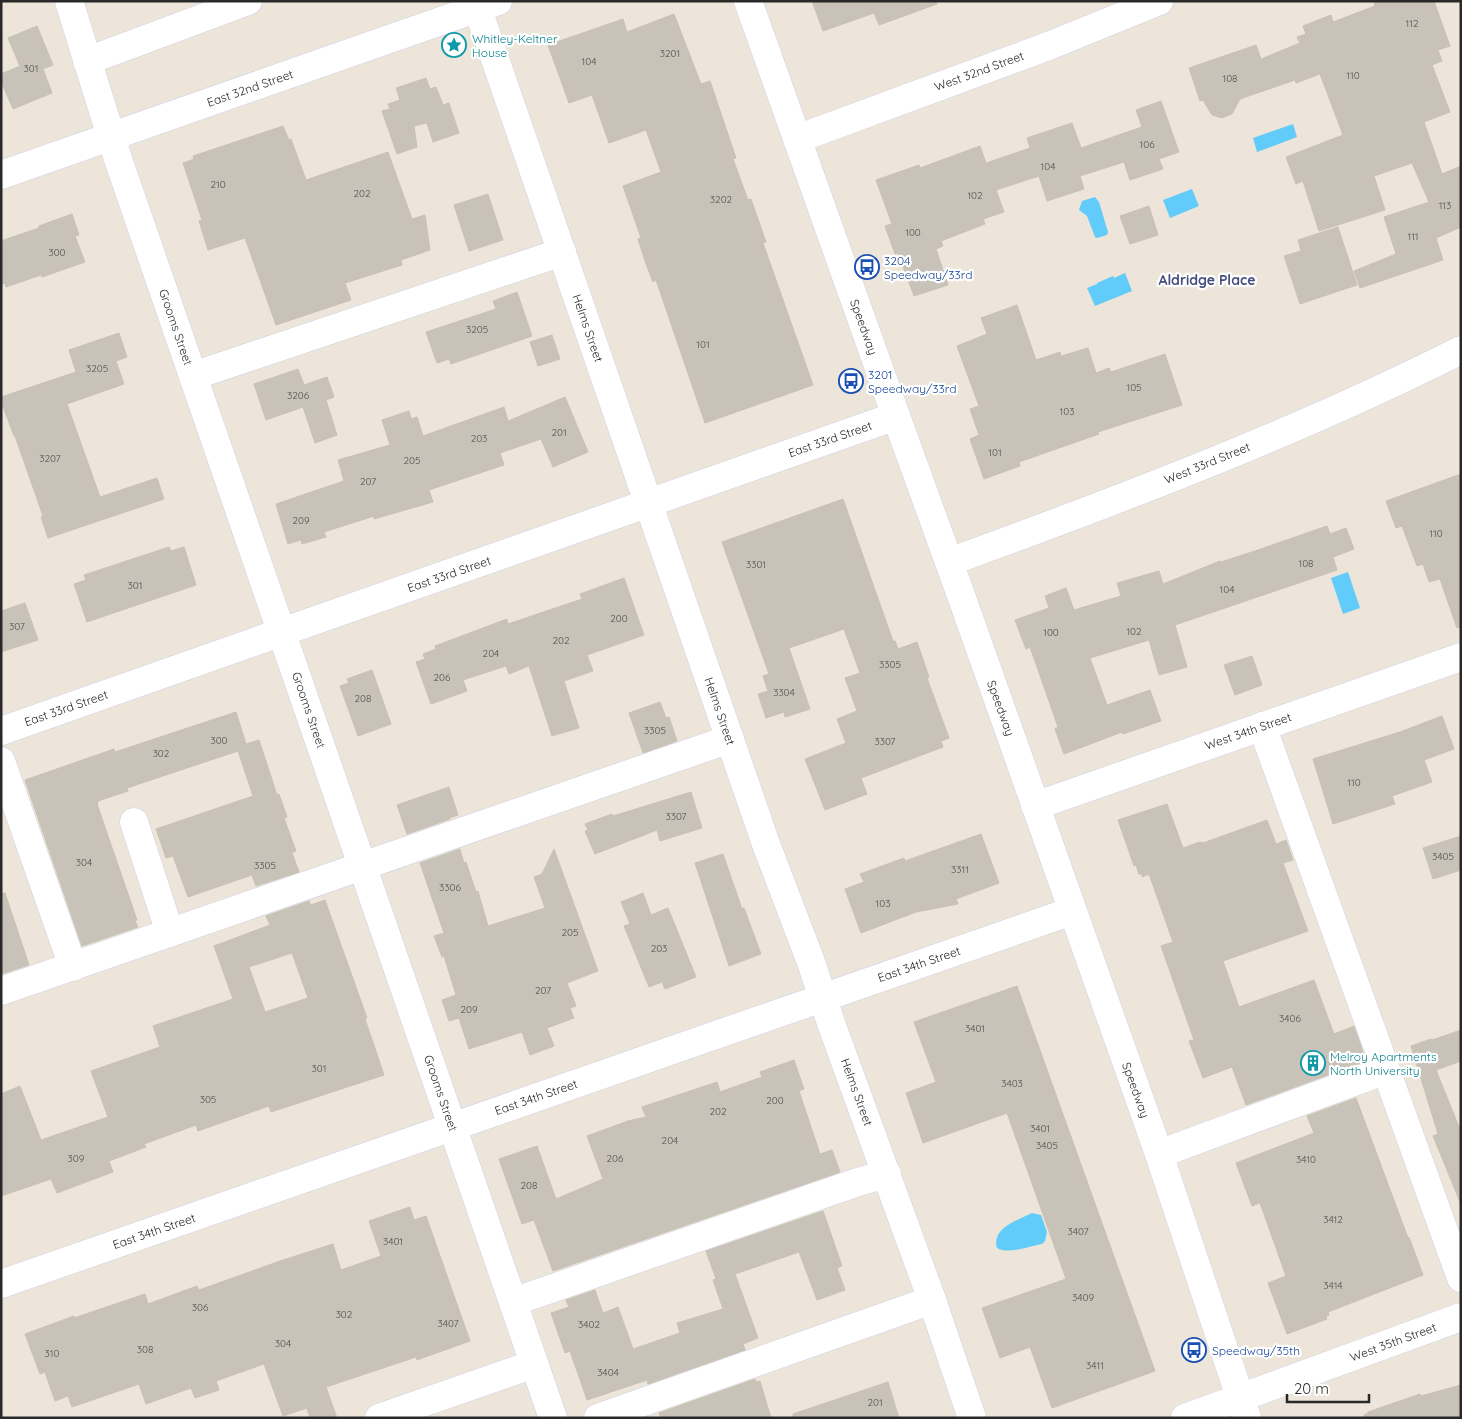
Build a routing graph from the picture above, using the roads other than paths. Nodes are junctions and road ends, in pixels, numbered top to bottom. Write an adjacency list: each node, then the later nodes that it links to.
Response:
1 (69, 1): 6 (street, Grooms Street)
2 (248, 1): 6 (street)
3 (748, 1): 8 (street, Speedway)
4 (1159, 1): 8 (street, West 32nd Street)
5 (484, 4): 7 (street, East 32nd Street); 10 (street, Helms Street)
6 (87, 61): 7 (street, Grooms Street)
7 (111, 137): 9 (street, East 32nd Street); 12 (street, Grooms Street)
8 (798, 139): 13 (street, Speedway)
9 (1, 175)
10 (562, 252): 12 (street); 14 (street, Helms Street)
11 (1461, 350): 15 (street, West 33rd Street)
12 (193, 376): 16 (street, Grooms Street)
13 (896, 416): 14 (street, East 33rd Street); 15 (street, Speedway)
14 (649, 504): 16 (street, East 33rd Street); 20 (street, Helms Street)
15 (949, 562): 22 (street, Speedway)
16 (282, 633): 19 (street, East 33rd Street); 24 (street, Grooms Street)
17 (1461, 657): 18 (street, West 34th Street)
18 (1262, 726): 22 (street, West 34th Street); 30 (street)
19 (1, 731)
20 (730, 739): 24 (street); 29 (street, Helms Street)
21 (1, 761): 27 (street)
22 (1035, 806): 25 (street, Speedway)
23 (134, 822): 26 (street)
24 (363, 866): 26 (street); 31 (street, Grooms Street)
25 (1072, 911): 29 (street, East 34th Street); 32 (street, Speedway)
26 (170, 933): 27 (street)
27 (73, 967): 28 (street)
28 (1, 992)
29 (822, 997): 31 (street, East 34th Street); 33 (street, Helms Street)
30 (1386, 1070): 32 (street); 34 (street)
31 (452, 1126): 35 (street, East 34th Street); 37 (street, Grooms Street)
32 (1158, 1154): 40 (street, Speedway)
33 (887, 1174): 36 (street, Helms Street); 37 (street)
34 (1461, 1278)
35 (1, 1284)
36 (932, 1300): 43 (street); 44 (street, Helms Street)
37 (513, 1302): 39 (street, Grooms Street)
38 (1461, 1317): 40 (street, West 35th Street)
39 (534, 1364): 41 (street); 42 (street, Grooms Street)
40 (1243, 1408): 45 (street, West 35th Street)
41 (379, 1418)
42 (553, 1418)
43 (598, 1418)
44 (972, 1418)
45 (1185, 1418)

